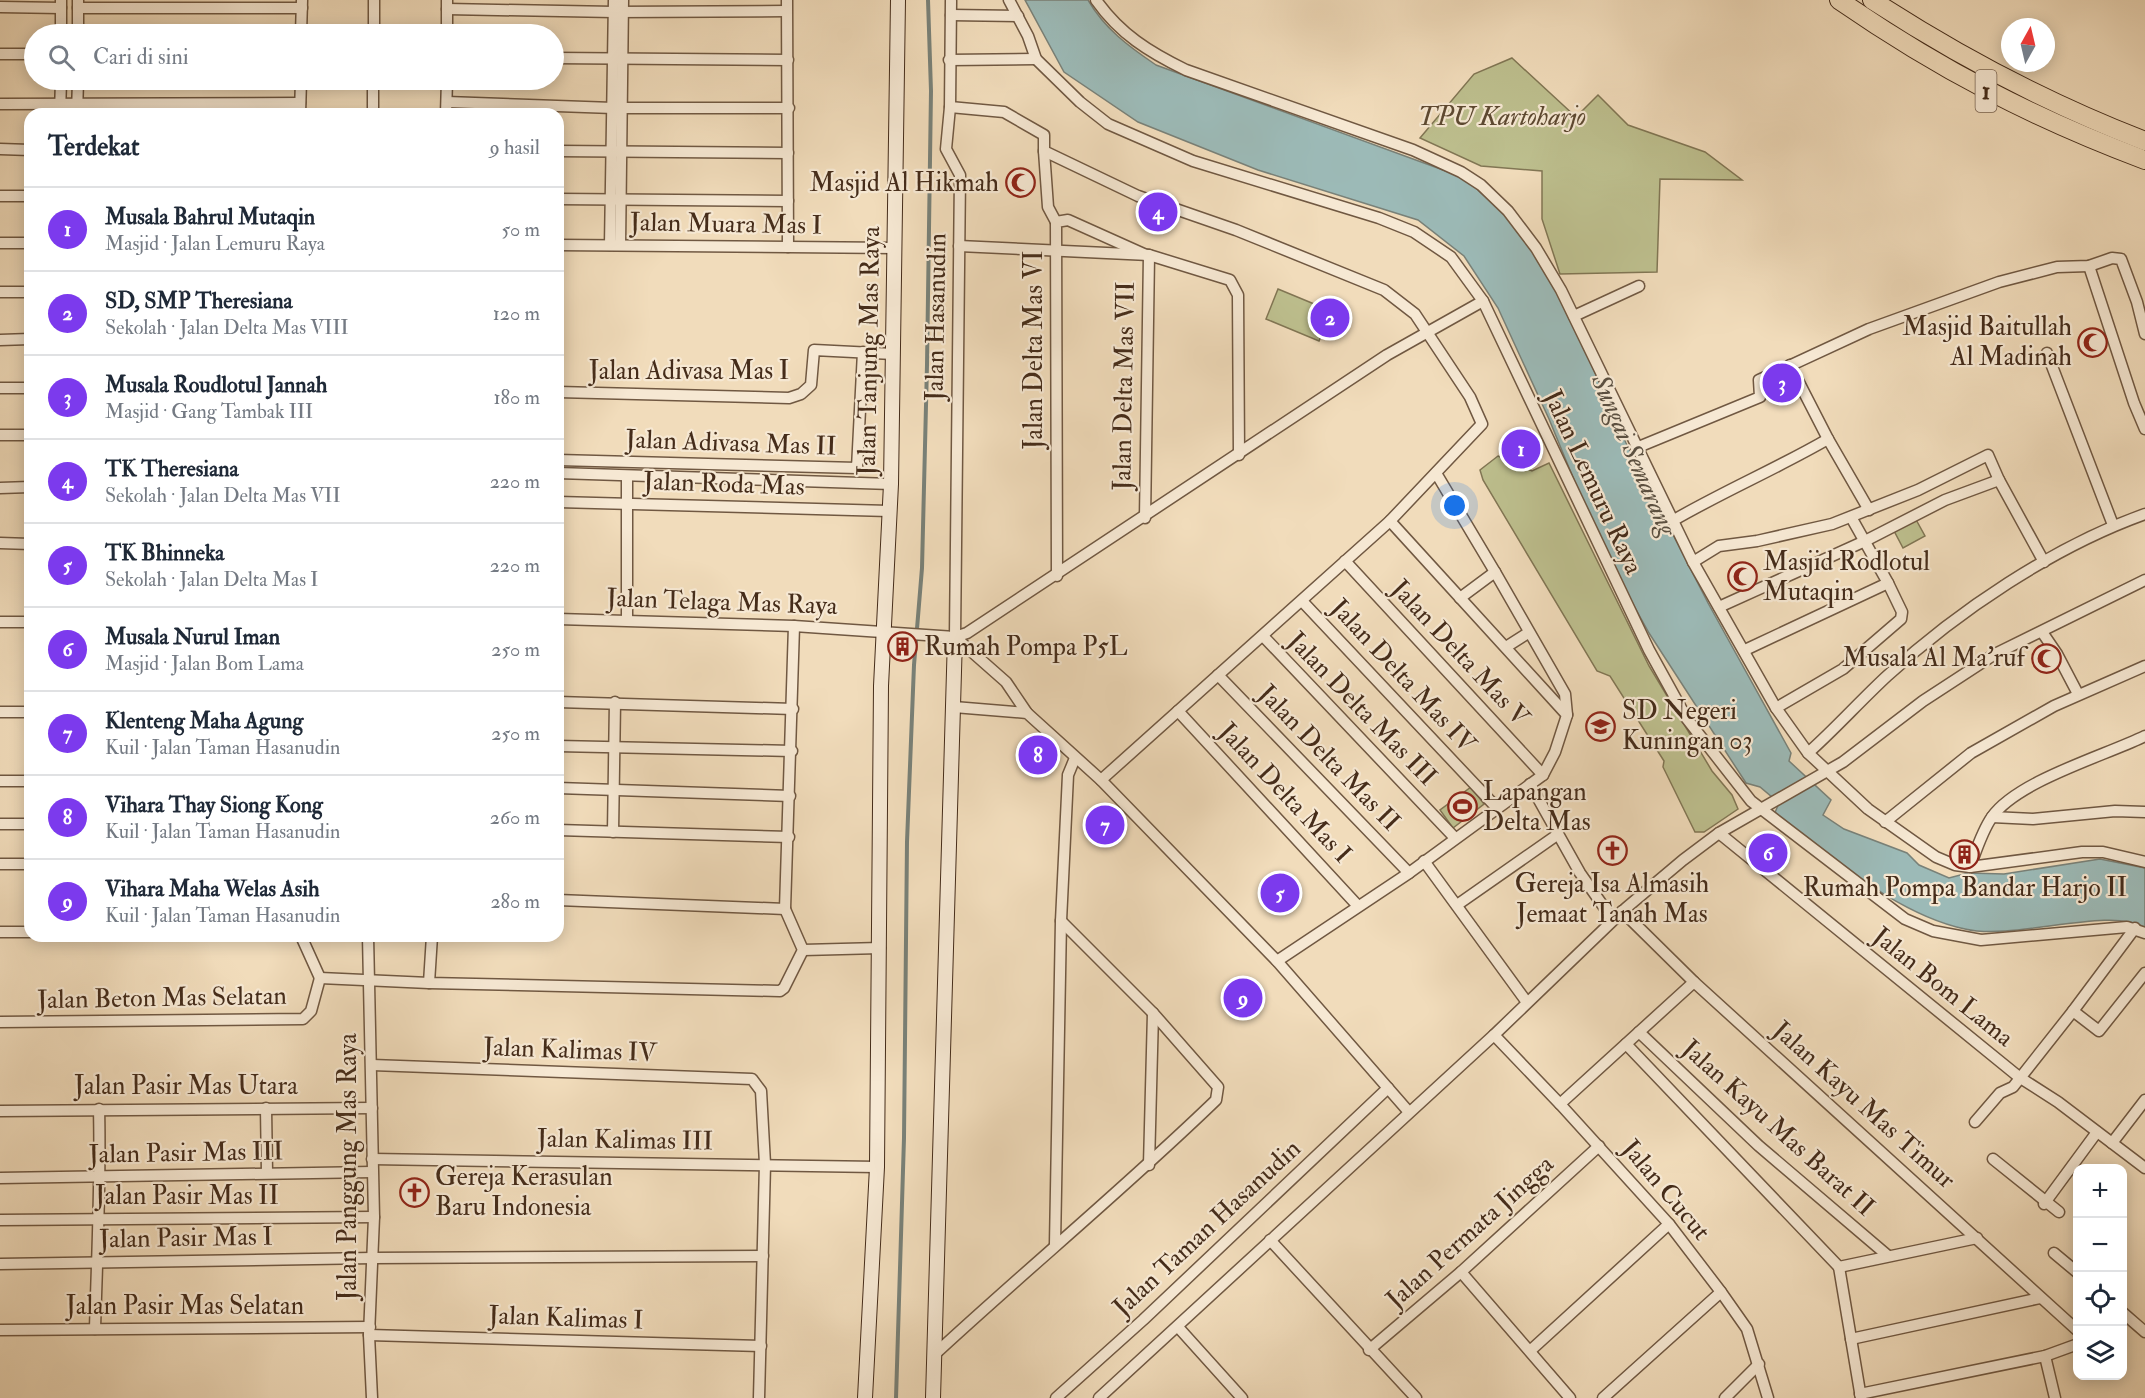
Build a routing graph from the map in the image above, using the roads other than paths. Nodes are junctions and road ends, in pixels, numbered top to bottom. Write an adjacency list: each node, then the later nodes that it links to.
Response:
1 (374, 0): 22 (street)
2 (614, 0): 16 (street)
3 (623, 0): 16 (street)
4 (898, 0): 66 (street, Jalan Tanjung Mas Raya)
5 (1009, 0): 18 (street, Jalan Lemuru Raya)
6 (1096, 0): 74 (street)
7 (1839, 0): 53 (highway, 1)
8 (1872, 0): 46 (highway, 1)
9 (951, 2): 17 (street, Jalan Hasanudin)
10 (61, 4): 15 (street); 19 (street)
11 (78, 4): 12 (street); 20 (street)
12 (302, 4): 21 (street)
13 (447, 5): 16 (street); 23 (street)
14 (787, 6): 16 (street); 29 (street)
15 (0, 7)
16 (619, 12): 27 (street)
17 (951, 15): 18 (street); 30 (street, Jalan Hasanudin)
18 (1018, 16): 28 (street, Jalan Lemuru Raya)
19 (61, 24)
20 (78, 24)
21 (302, 24)
22 (374, 24)
23 (447, 24)
24 (0, 54): 25 (street)
25 (24, 54)
26 (564, 58): 27 (street)
27 (618, 58): 29 (street); 37 (street)
28 (1036, 59): 30 (street); 73 (street, Jalan Lemuru Raya)
29 (788, 60): 45 (street)
30 (949, 60): 38 (street, Jalan Hasanudin)
31 (61, 90): 40 (street)
32 (78, 90): 41 (street)
33 (301, 90): 42 (street)
34 (373, 90): 43 (street)
35 (447, 90): 44 (street)
36 (0, 104): 39 (street)
37 (618, 107): 44 (street); 45 (street); 50 (street)
38 (950, 107): 51 (street); 64 (street, Jalan Hasanudin)
39 (48, 108)
40 (60, 108)
41 (77, 108)
42 (300, 108)
43 (373, 108)
44 (446, 108)
45 (789, 108): 52 (street)
46 (2145, 141)
47 (0, 149): 48 (street)
48 (24, 150)
49 (564, 151): 50 (street)
50 (616, 151): 52 (street); 57 (street)
51 (1044, 151): 59 (street); 75 (street)
52 (788, 153): 58 (street)
53 (2145, 160)
54 (0, 196): 55 (street)
55 (24, 196)
56 (564, 199): 57 (street)
57 (616, 199): 58 (street); 63 (street)
58 (788, 201): 65 (street)
59 (1056, 222): 67 (street, Jalan Delta Mas VI); 68 (street, Jalan Delta Mas VI)
60 (0, 243): 61 (street)
61 (24, 243)
62 (564, 245): 63 (street, Jalan Muara Mas I)
63 (615, 245): 65 (street, Jalan Muara Mas I)
64 (959, 246): 67 (street); 131 (street, Jalan Hasanudin)
65 (788, 247): 66 (street, Jalan Muara Mas I)
66 (894, 248): 81 (street, Jalan Tanjung Mas Raya)
67 (1057, 249): 68 (street); 117 (street, Jalan Delta Mas VI)
68 (1147, 255): 91 (street); 106 (street, Jalan Delta Mas VII)
69 (2089, 266): 76 (street); 82 (street); 86 (street)
70 (1638, 286): 74 (street)
71 (0, 292): 72 (street)
72 (24, 292)
73 (1483, 301): 75 (street); 164 (street, Jalan Lemuru Raya)
74 (1574, 316): 90 (street)
75 (1428, 332): 91 (street); 93 (street)
76 (2145, 334)
77 (24, 339): 78 (street)
78 (0, 340)
79 (863, 352): 81 (street, Jalan Adivasa Mas I); 85 (street, Jalan Adivasa Mas I); 92 (street, Jalan Adivasa Mas II)
80 (2047, 353): 109 (street)
81 (893, 354): 97 (street, Jalan Tanjung Mas Raya)
82 (1790, 365): 89 (street); 90 (street)
83 (0, 388): 84 (street)
84 (24, 388)
85 (564, 392)
86 (2145, 429)
87 (0, 435): 88 (street)
88 (24, 435)
89 (1828, 439): 102 (street); 107 (street)
90 (1636, 448): 107 (street)
91 (1239, 455): 106 (street)
92 (564, 460)
93 (1436, 473): 108 (street); 116 (street)
94 (564, 474): 95 (street, Jalan Roda Mas)
95 (627, 477): 97 (street, Jalan Roda Mas); 101 (street)
96 (1999, 480): 102 (street); 110 (street); 115 (street)
97 (891, 484): 103 (street, Jalan Tanjung Mas Raya)
98 (24, 487): 99 (street)
99 (0, 488)
100 (564, 502): 101 (street, Jalan Roda Mas)
101 (628, 504): 103 (street, Jalan Roda Mas); 124 (street)
102 (1869, 510): 105 (street)
103 (889, 512): 128 (street, Jalan Tanjung Mas Raya)
104 (2145, 514): 109 (street)
105 (1851, 517): 110 (street); 114 (street)
106 (1145, 518): 117 (street)
107 (1674, 520): 114 (street)
108 (1390, 521): 113 (street); 120 (street)
109 (2113, 525): 115 (street)
110 (1865, 541): 119 (street); 122 (street)
111 (0, 543): 112 (street)
112 (24, 544)
113 (1345, 561): 121 (street); 155 (street, Jalan Delta Mas V)
114 (1693, 562): 122 (street)
115 (2044, 562): 152 (street)
116 (1495, 572): 120 (street); 130 (street)
117 (1057, 576): 131 (street)
118 (2145, 580): 129 (street, Jalan Taman Hasanudin)
119 (1888, 583): 134 (street); 141 (street)
120 (1460, 598): 133 (street)
121 (1302, 601): 132 (street); 163 (street, Jalan Delta Mas IV)
122 (1719, 607): 134 (street)
123 (564, 619): 124 (street, Jalan Telaga Mas Raya)
124 (627, 620): 127 (street, Jalan Telaga Mas Raya)
125 (0, 622): 126 (street)
126 (24, 622)
127 (794, 626): 128 (street, Jalan Telaga Mas Raya); 142 (street)
128 (888, 632): 131 (street, Jalan Telaga Mas Raya); 195 (street, Jalan Tanjung Mas Raya)
129 (2042, 632): 137 (street); 154 (street, Jalan Taman Hasanudin)
130 (1528, 633): 133 (street); 147 (street)
131 (958, 636): 140 (street); 146 (street)
132 (1263, 636): 136 (street); 175 (street, Jalan Delta Mas III)
133 (1506, 647): 147 (street)
134 (1745, 650): 141 (street)
135 (2145, 666): 137 (street)
136 (1218, 675): 143 (street); 181 (street, Jalan Delta Mas II)
137 (2078, 694): 167 (street)
138 (564, 702): 139 (street)
139 (615, 702): 142 (street); 150 (street)
140 (954, 707): 146 (street); 266 (street)
141 (1776, 708): 152 (street)
142 (793, 709): 151 (street)
143 (1178, 711): 156 (street); 184 (street, Jalan Delta Mas I)
144 (0, 712): 145 (street)
145 (24, 712)
146 (1027, 713): 153 (street)
147 (1567, 715): 155 (street)
148 (2145, 736): 166 (street)
149 (564, 746): 150 (street)
150 (615, 747): 151 (street); 161 (street)
151 (792, 751): 162 (street)
152 (1808, 753): 154 (street)
153 (1075, 758): 156 (street); 188 (street)
154 (1822, 774): 164 (street, Jalan Taman Hasanudin); 167 (street)
155 (1543, 775): 159 (street)
156 (1101, 780): 197 (street)
157 (0, 781): 158 (street)
158 (24, 781)
159 (1530, 784): 163 (street); 173 (street)
160 (564, 788): 161 (street)
161 (614, 790): 162 (street); 171 (street)
162 (790, 796): 174 (street)
163 (1497, 808): 175 (street)
164 (1763, 809): 172 (street, Jalan Taman Hasanudin); 189 (street, Jalan Lemuru Raya)
165 (2145, 812): 166 (street)
166 (1992, 817): 180 (street)
167 (1885, 822): 180 (street)
168 (0, 824): 169 (street)
169 (24, 824)
170 (564, 830): 171 (street)
171 (613, 832): 174 (street)
172 (1719, 833): 186 (street, Jalan Taman Hasanudin); 211 (street, Jalan Bom Lama)
173 (1557, 835): 183 (street); 187 (street)
174 (789, 837): 185 (street)
175 (1455, 838): 176 (street)
176 (1424, 861): 181 (street); 183 (street)
177 (2145, 862): 180 (street)
178 (0, 864): 179 (street)
179 (24, 864)
180 (1970, 867)
181 (1408, 873): 184 (street)
182 (564, 900): 185 (street)
183 (1457, 905): 203 (street)
184 (1358, 906): 197 (street)
185 (785, 909): 196 (street)
186 (1622, 911): 187 (street, Jalan Taman Hasanudin); 201 (street, Jalan Kayu Mas Timur)
187 (1613, 920): 203 (street, Jalan Taman Hasanudin)
188 (1061, 921): 205 (street); 242 (street)
189 (2140, 931): 204 (street)
190 (0, 932): 191 (street)
191 (24, 932)
192 (304, 942): 199 (street)
193 (368, 942): 200 (street, Jalan Panggung Mas Raya)
194 (432, 942): 202 (street)
195 (880, 948): 196 (street); 228 (street, Jalan Tanjung Mas Raya)
196 (803, 950): 202 (street, Jalan Beton Mas Selatan)
197 (1277, 961): 212 (street)
198 (2145, 973): 204 (street)
199 (320, 978): 200 (street, Jalan Beton Mas Selatan); 206 (street, Jalan Beton Mas Selatan)
200 (368, 979): 202 (street, Jalan Beton Mas Selatan); 210 (street, Jalan Panggung Mas Raya)
201 (1694, 982): 207 (street); 240 (street, Jalan Kayu Mas Timur)
202 (429, 983)
203 (1526, 1001): 208 (street, Jalan Taman Hasanudin)
204 (2073, 1011): 211 (street)
205 (1153, 1013): 227 (street); 227 (street)
206 (0, 1022)
207 (1639, 1032): 209 (street); 244 (street, Jalan Kayu Mas Barat II)
208 (1494, 1035): 214 (street, Jalan Cucut); 218 (street, Jalan Taman Hasanudin)
209 (1626, 1044): 214 (street); 249 (street)
210 (372, 1065): 216 (street, Jalan Panggung Mas Raya); 226 (street, Jalan Kalimas IV)
211 (2019, 1077): 220 (street); 221 (street, Jalan Bom Lama)
212 (1388, 1089): 218 (street); 274 (street, Jalan Taman Hasanudin)
213 (2145, 1100): 222 (street)
214 (1560, 1104): 223 (street, Jalan Cucut)
215 (266, 1108): 216 (street, Jalan Pasir Mas Utara); 217 (street, Jalan Pasir Mas Utara); 231 (street)
216 (372, 1108): 224 (street, Jalan Panggung Mas Raya)
217 (99, 1109): 219 (street, Jalan Pasir Mas Utara); 233 (street)
218 (1408, 1111): 241 (street, Jalan Taman Hasanudin)
219 (0, 1112)
220 (1975, 1122)
221 (2097, 1132): 222 (street, Jalan Bom Lama); 234 (street)
222 (2112, 1143): 229 (street, Jalan Bom Lama)
223 (1599, 1146): 239 (street, Jalan Cucut); 250 (street, Jalan Permata Jingga)
224 (372, 1159): 226 (street, Jalan Kalimas III); 230 (street, Jalan Panggung Mas Raya)
225 (1993, 1159): 234 (street)
226 (765, 1164): 228 (street, Jalan Kalimas III); 245 (street)
227 (1149, 1165): 242 (street)
228 (877, 1167): 272 (street, Jalan Tanjung Mas Raya)
229 (2145, 1168)
230 (372, 1172): 231 (street, Jalan Pasir Mas III); 236 (street, Jalan Panggung Mas Raya)
231 (267, 1173): 233 (street, Jalan Pasir Mas III)
232 (0, 1178): 233 (street, Jalan Pasir Mas III)
233 (101, 1178): 238 (street)
234 (2045, 1202): 235 (street)
235 (2059, 1212)
236 (374, 1217): 238 (street, Jalan Pasir Mas II); 246 (street, Jalan Panggung Mas Raya)
237 (0, 1220): 238 (street, Jalan Pasir Mas II)
238 (97, 1220): 247 (street)
239 (1669, 1224): 252 (street, Jalan Cucut); 265 (street)
240 (1977, 1238): 244 (street); 253 (street, Jalan Kayu Mas Timur)
241 (1270, 1240): 256 (street, Jalan Taman Hasanudin); 264 (street)
242 (1055, 1244): 266 (street)
243 (2054, 1253): 251 (street)
244 (1887, 1255): 249 (street)
245 (763, 1256): 246 (street, Jalan Pasir Mas I); 262 (street)
246 (373, 1258): 247 (street, Jalan Pasir Mas I); 259 (street, Jalan Panggung Mas Raya)
247 (97, 1262): 248 (street, Jalan Pasir Mas I); 257 (street)
248 (0, 1264)
249 (1839, 1267): 261 (street)
250 (1461, 1272): 264 (street, Jalan Permata Jingga); 265 (street)
251 (2077, 1272)
252 (1720, 1292): 268 (street, Jalan Cucut); 279 (street)
253 (2040, 1298): 255 (street, Jalan Kayu Mas Timur); 261 (street)
254 (2127, 1316): 260 (street)
255 (2073, 1327)
256 (1178, 1328): 275 (street, Jalan Taman Hasanudin); 276 (street)
257 (95, 1329): 258 (street, Jalan Pasir Mas Selatan); 259 (street, Jalan Pasir Mas Selatan)
258 (0, 1330)
259 (370, 1331): 262 (street, Jalan Kalimas I); 270 (street, Jalan Panggung Mas Raya)
260 (2145, 1332)
261 (1851, 1339): 269 (street)
262 (761, 1346): 271 (street)
263 (2073, 1346): 267 (street)
264 (1369, 1350): 277 (street)
265 (1531, 1350): 278 (street)
266 (935, 1354): 273 (street)
267 (2044, 1356): 269 (street); 282 (street)
268 (1759, 1364): 280 (street); 281 (street, Jalan Cucut)
269 (1860, 1396)
270 (372, 1398)
271 (759, 1398)
272 (865, 1398)
273 (933, 1398)
274 (1056, 1398)
275 (1099, 1398)
276 (1242, 1398)
277 (1416, 1398)
278 (1570, 1398)
279 (1603, 1398)
280 (1725, 1398)
281 (1768, 1398)
282 (2055, 1398)

